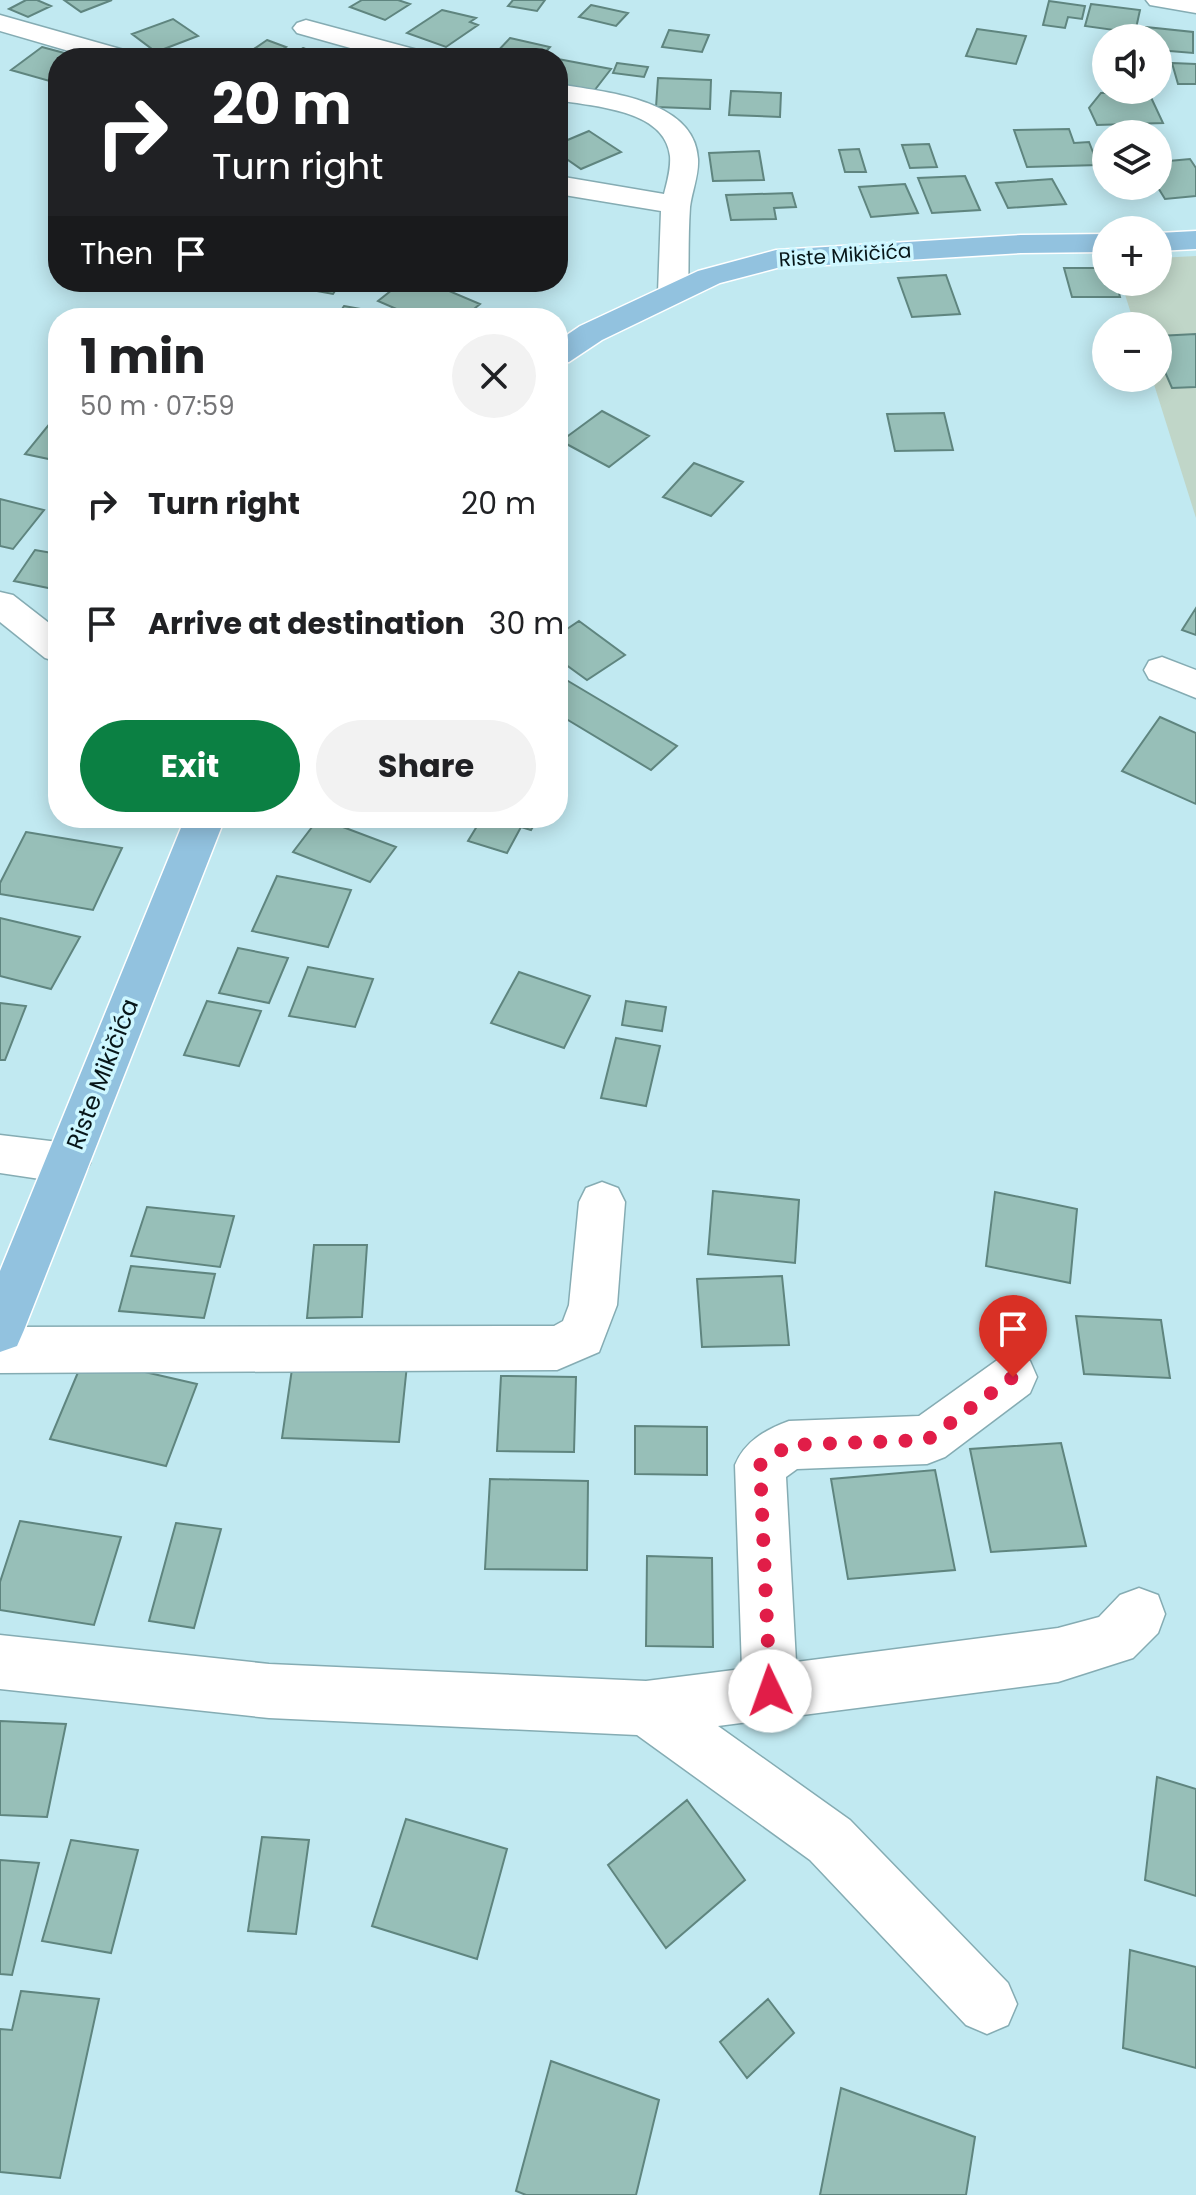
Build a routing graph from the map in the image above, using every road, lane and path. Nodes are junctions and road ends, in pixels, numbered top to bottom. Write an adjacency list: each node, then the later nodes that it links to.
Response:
1 (1159, 0): 2 (street)
2 (1196, 5)
3 (0, 23): 5 (street)
4 (306, 28): 6 (street)
5 (87, 48)
6 (379, 48)
7 (568, 94): 9 (street)
8 (568, 187): 9 (street)
9 (676, 205): 13 (street)
10 (1196, 240): 11 (main road)
11 (1172, 241)
12 (1092, 243): 13 (main road, Riste Mikičića)
13 (673, 293): 14 (main road, Riste Mikičića)
14 (568, 348)
15 (0, 604): 16 (street)
16 (48, 641)
17 (1162, 670): 18 (street)
18 (1196, 685)
19 (201, 828): 21 (main road, Riste Mikičića)
20 (0, 1154): 21 (street)
21 (67, 1163): 23 (main road, Riste Mikičića)
22 (602, 1202): 24 (street)
23 (0, 1330)
24 (0, 1350)
25 (1013, 1377): 28 (street)
26 (1139, 1614): 28 (street)
27 (0, 1662): 29 (street)
28 (770, 1691): 29 (street)
29 (646, 1708): 30 (street)
30 (987, 2004)

